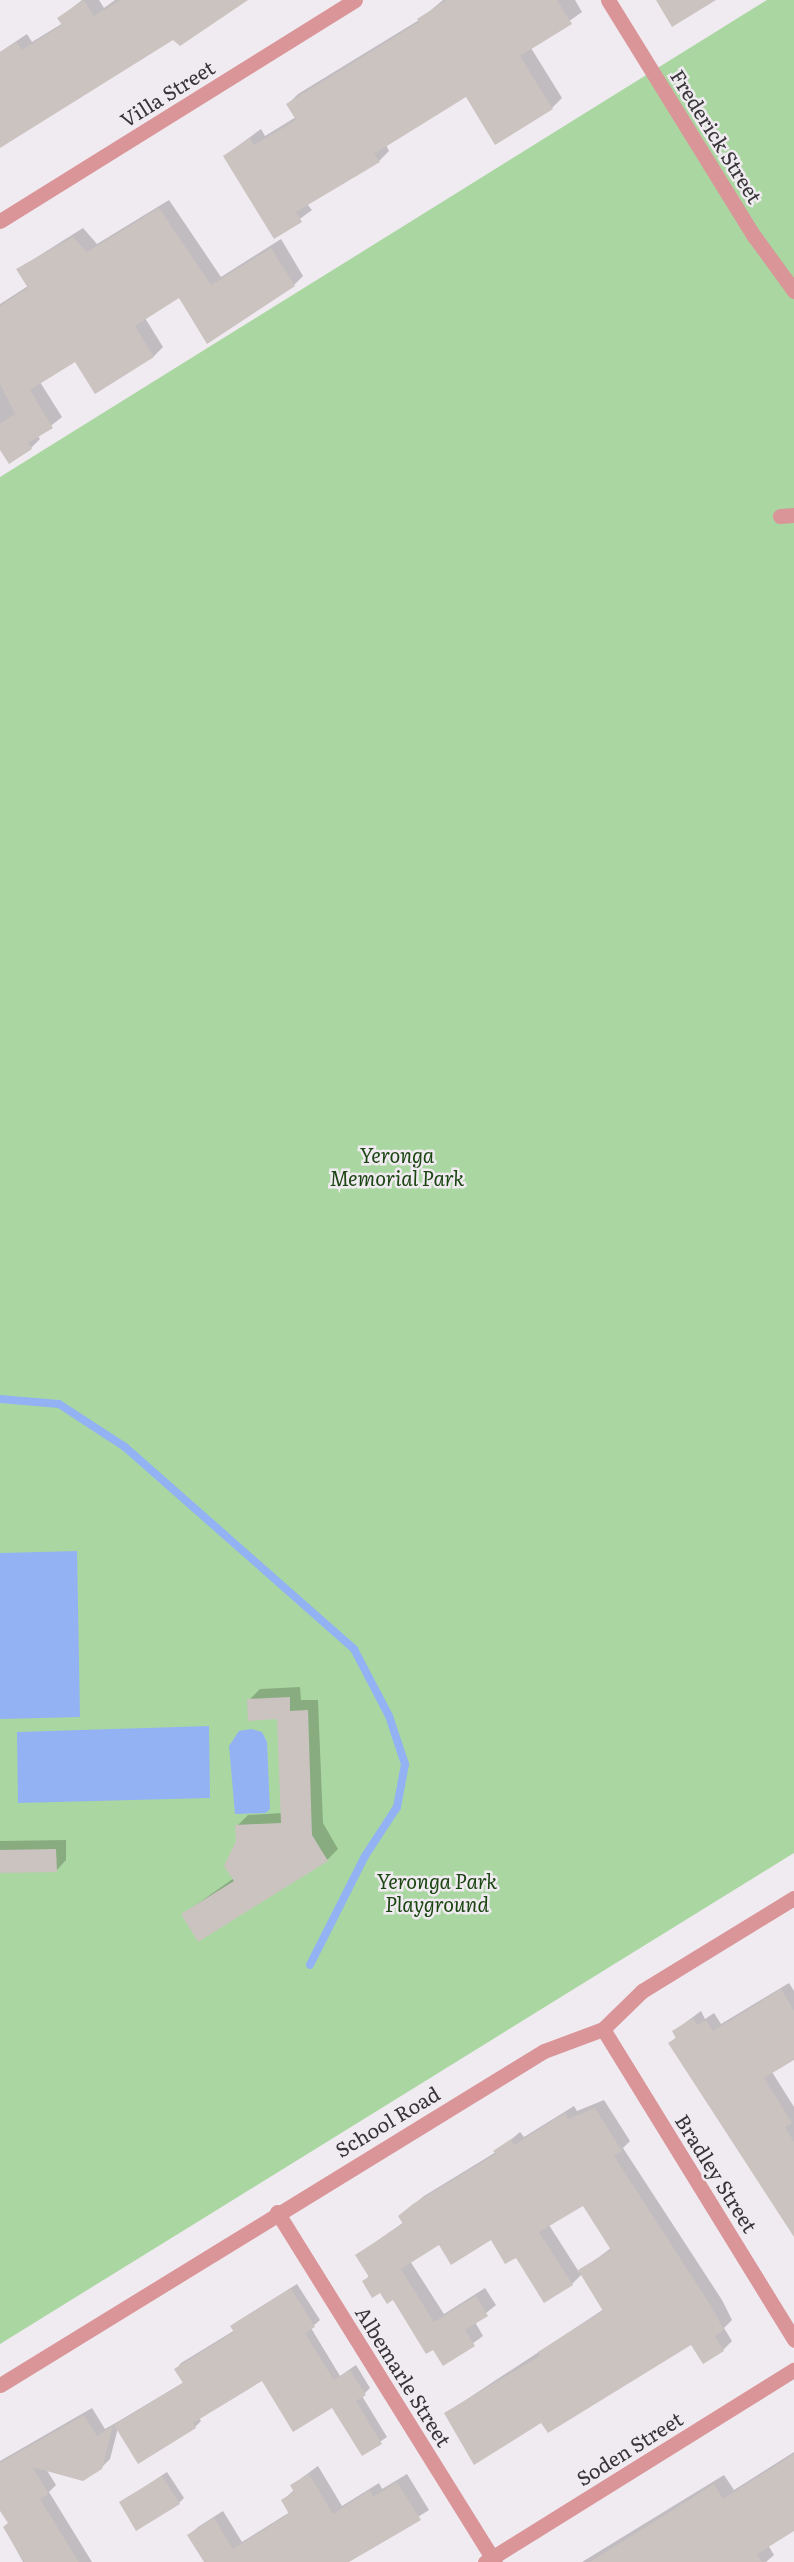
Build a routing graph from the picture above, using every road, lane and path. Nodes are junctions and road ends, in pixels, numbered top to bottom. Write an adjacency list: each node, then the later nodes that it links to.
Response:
1 (356, 0): 3 (street, Villa Street)
2 (608, 0): 4 (street, Frederick Street)
3 (0, 221)
4 (794, 291)
5 (794, 1898): 6 (street, School Road)
6 (603, 2029): 7 (street, School Road); 8 (street, Bradley Street)
7 (277, 2212): 10 (street, School Road); 11 (street, Albemarle Street)
8 (794, 2340)
9 (794, 2370): 11 (street, Soden Street)
10 (0, 2385)
11 (491, 2561)

